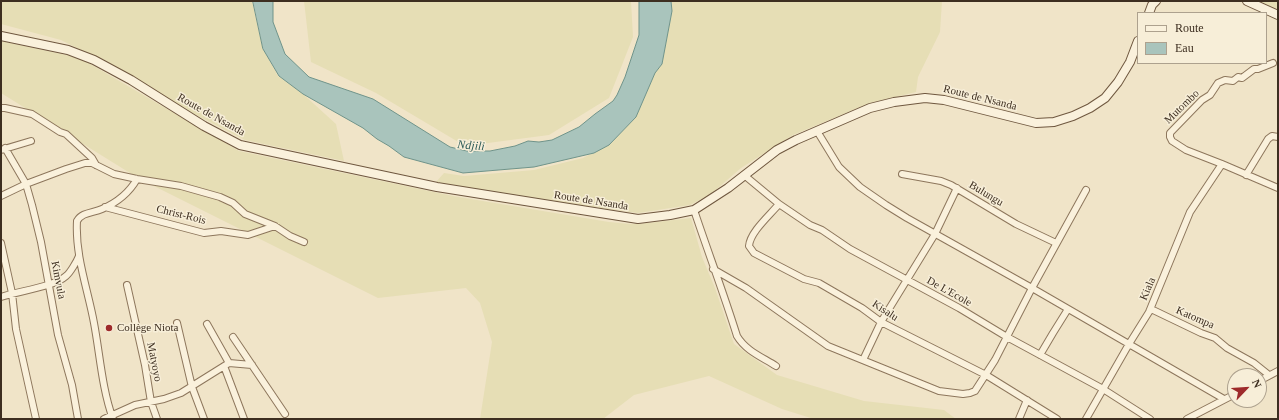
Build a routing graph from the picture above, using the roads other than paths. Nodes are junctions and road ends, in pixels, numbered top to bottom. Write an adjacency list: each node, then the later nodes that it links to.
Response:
1 (1156, 1): 3 (street)
2 (1247, 1): 4 (street)
3 (1149, 12)
4 (1278, 15)
5 (1, 36): 26 (street, Route de Nsanda)
6 (1137, 44): 9 (street, Route de Nsanda)
7 (1273, 63): 13 (street, Mutombo)
8 (1, 108): 14 (street)
9 (817, 131): 16 (street, Route de Nsanda); 28 (street)
10 (1278, 138): 17 (street)
11 (31, 141): 12 (street)
12 (3, 149): 19 (street, Kimvula)
13 (1222, 164): 17 (street, Mutombo); 40 (street, Kiala)
14 (96, 165): 18 (street); 19 (street)
15 (902, 174): 20 (street, Bulungu)
16 (744, 175): 24 (street, De L'Ecole); 26 (street, Route de Nsanda)
17 (1246, 175): 21 (street, Mutombo)
18 (137, 179): 25 (street); 27 (street)
19 (26, 184): 23 (street); 35 (street, Kimvula)
20 (957, 188): 28 (street); 31 (street, Bulungu)
21 (1278, 188)
22 (1086, 190): 31 (street)
23 (1, 196)
24 (779, 204): 34 (street, De L'Ecole); 42 (street, Kisalu)
25 (106, 207): 27 (street, Christ-Rois); 32 (street)
26 (694, 210): 33 (street)
27 (275, 226): 29 (street)
28 (935, 234): 34 (street); 37 (street)
29 (304, 242)
30 (1, 243): 38 (street)
31 (1056, 243): 37 (street)
32 (79, 256): 35 (street); 63 (street)
33 (713, 268): 49 (street); 52 (street)
34 (908, 281): 42 (street); 46 (street, De L'Ecole)
35 (49, 284): 38 (street); 65 (street, Kimvula)
36 (127, 285): 61 (street, Matyoyo)
37 (1032, 288): 41 (street); 46 (street)
38 (12, 293): 39 (street); 64 (street)
39 (1, 297)
40 (1151, 308): 47 (street, Kiala); 55 (street, Katompa)
41 (1068, 309): 47 (street); 48 (street)
42 (881, 322): 49 (street); 54 (street, Kisalu)
43 (177, 323): 56 (street)
44 (207, 324): 50 (street)
45 (233, 337): 51 (street)
46 (1007, 337): 48 (street, De L'Ecole); 54 (street)
47 (1129, 344): 57 (street, Kiala); 59 (street)
48 (1040, 355): 57 (street, De L'Ecole)
49 (863, 360): 54 (street)
50 (227, 365): 51 (street); 56 (street); 69 (street)
51 (252, 365): 62 (street)
52 (776, 366)
53 (1278, 371): 55 (street)
54 (986, 375): 60 (street, Kisalu)
55 (1269, 375)
56 (192, 387): 61 (street); 68 (street)
57 (1103, 388): 72 (street, Kiala); 73 (street, De L'Ecole)
58 (1227, 398): 59 (street)
59 (1224, 399): 74 (street)
60 (1027, 400): 70 (street); 71 (street, Kisalu)
61 (151, 402): 63 (street); 67 (street, Matyoyo)
62 (285, 414)
63 (113, 417): 66 (street)
64 (36, 419)
65 (78, 419)
66 (104, 419)
67 (157, 419)
68 (204, 419)
69 (244, 419)
70 (1019, 419)
71 (1057, 419)
72 (1086, 419)
73 (1150, 419)
74 (1188, 419)

